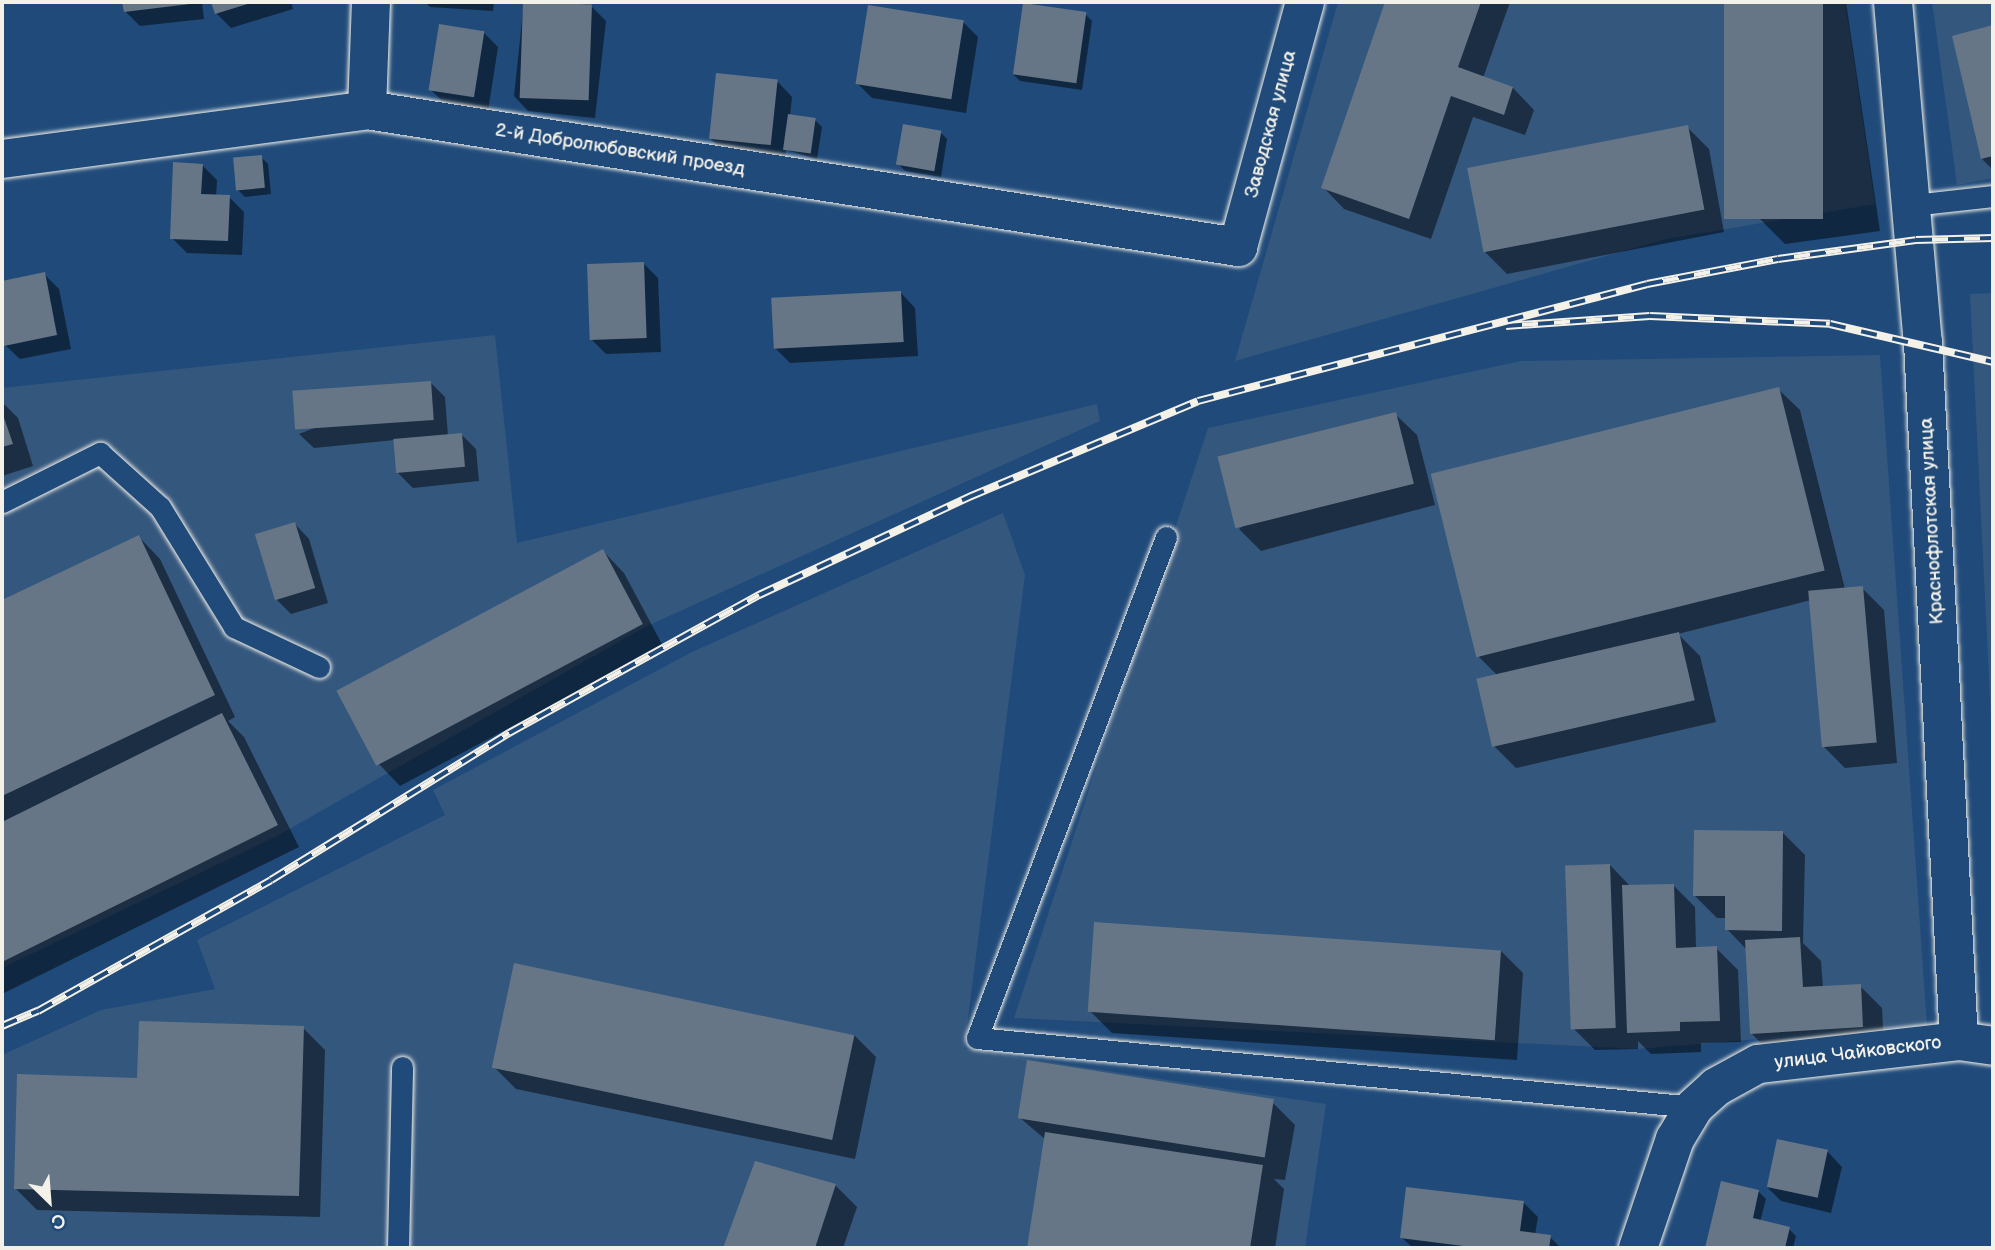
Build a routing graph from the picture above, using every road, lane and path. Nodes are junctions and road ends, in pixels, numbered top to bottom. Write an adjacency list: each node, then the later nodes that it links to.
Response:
1 (372, 2): 4 (street)
2 (1305, 2): 8 (street, Заводская улица)
3 (1893, 2): 7 (street, Краснофлотская улица)
4 (367, 110): 5 (street, 2-й Добролюбовский проезд); 8 (street, 2-й Добролюбовский проезд)
5 (2, 159)
6 (1993, 196): 7 (lane)
7 (1913, 205): 12 (street, Краснофлотская улица)
8 (1238, 247)
9 (2, 502): 11 (lane)
10 (1166, 537): 14 (lane)
11 (319, 667)
12 (1976, 1044): 14 (street, улица Чайковского)
13 (402, 1067): 15 (lane)
14 (1694, 1107): 16 (street)
15 (398, 1248)
16 (1638, 1248)

